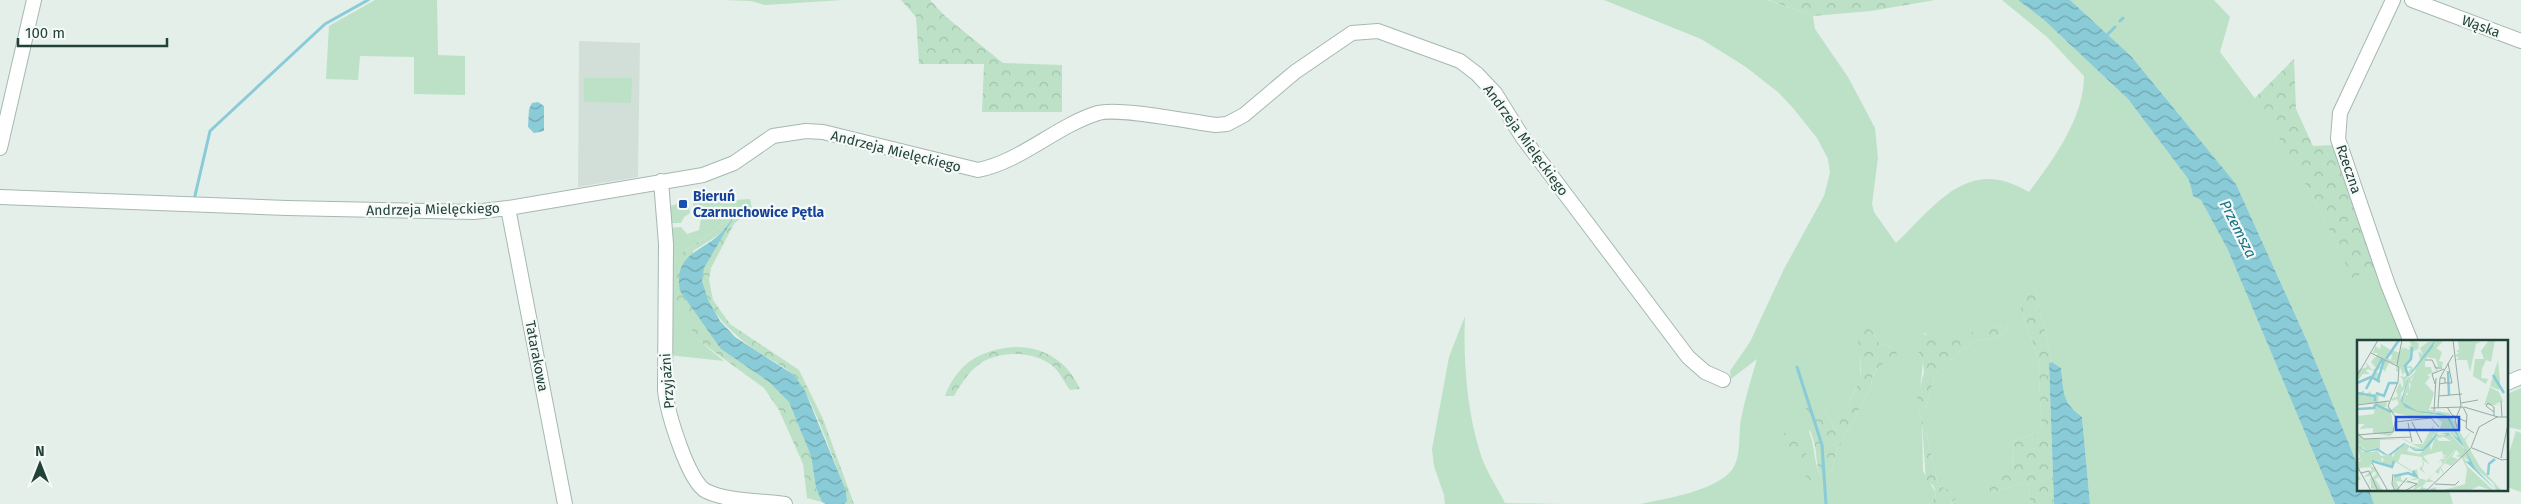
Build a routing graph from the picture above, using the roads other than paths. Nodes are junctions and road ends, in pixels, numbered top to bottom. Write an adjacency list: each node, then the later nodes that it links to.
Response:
1 (34, 0): 5 (street)
2 (2394, 0): 9 (street, Rzeczna)
3 (2412, 0): 4 (street, Wąska)
4 (2521, 41)
5 (0, 148)
6 (661, 182): 8 (street, Andrzeja Mielęckiego); 11 (street, Andrzeja Mielęckiego); 14 (street, Przyjaźni)
7 (0, 196): 8 (street, Andrzeja Mielęckiego)
8 (508, 208): 13 (street, Tatarakowa)
9 (2410, 340)
10 (2521, 378): 12 (street)
11 (1723, 380)
12 (2508, 383)
13 (565, 504)
14 (785, 504)

